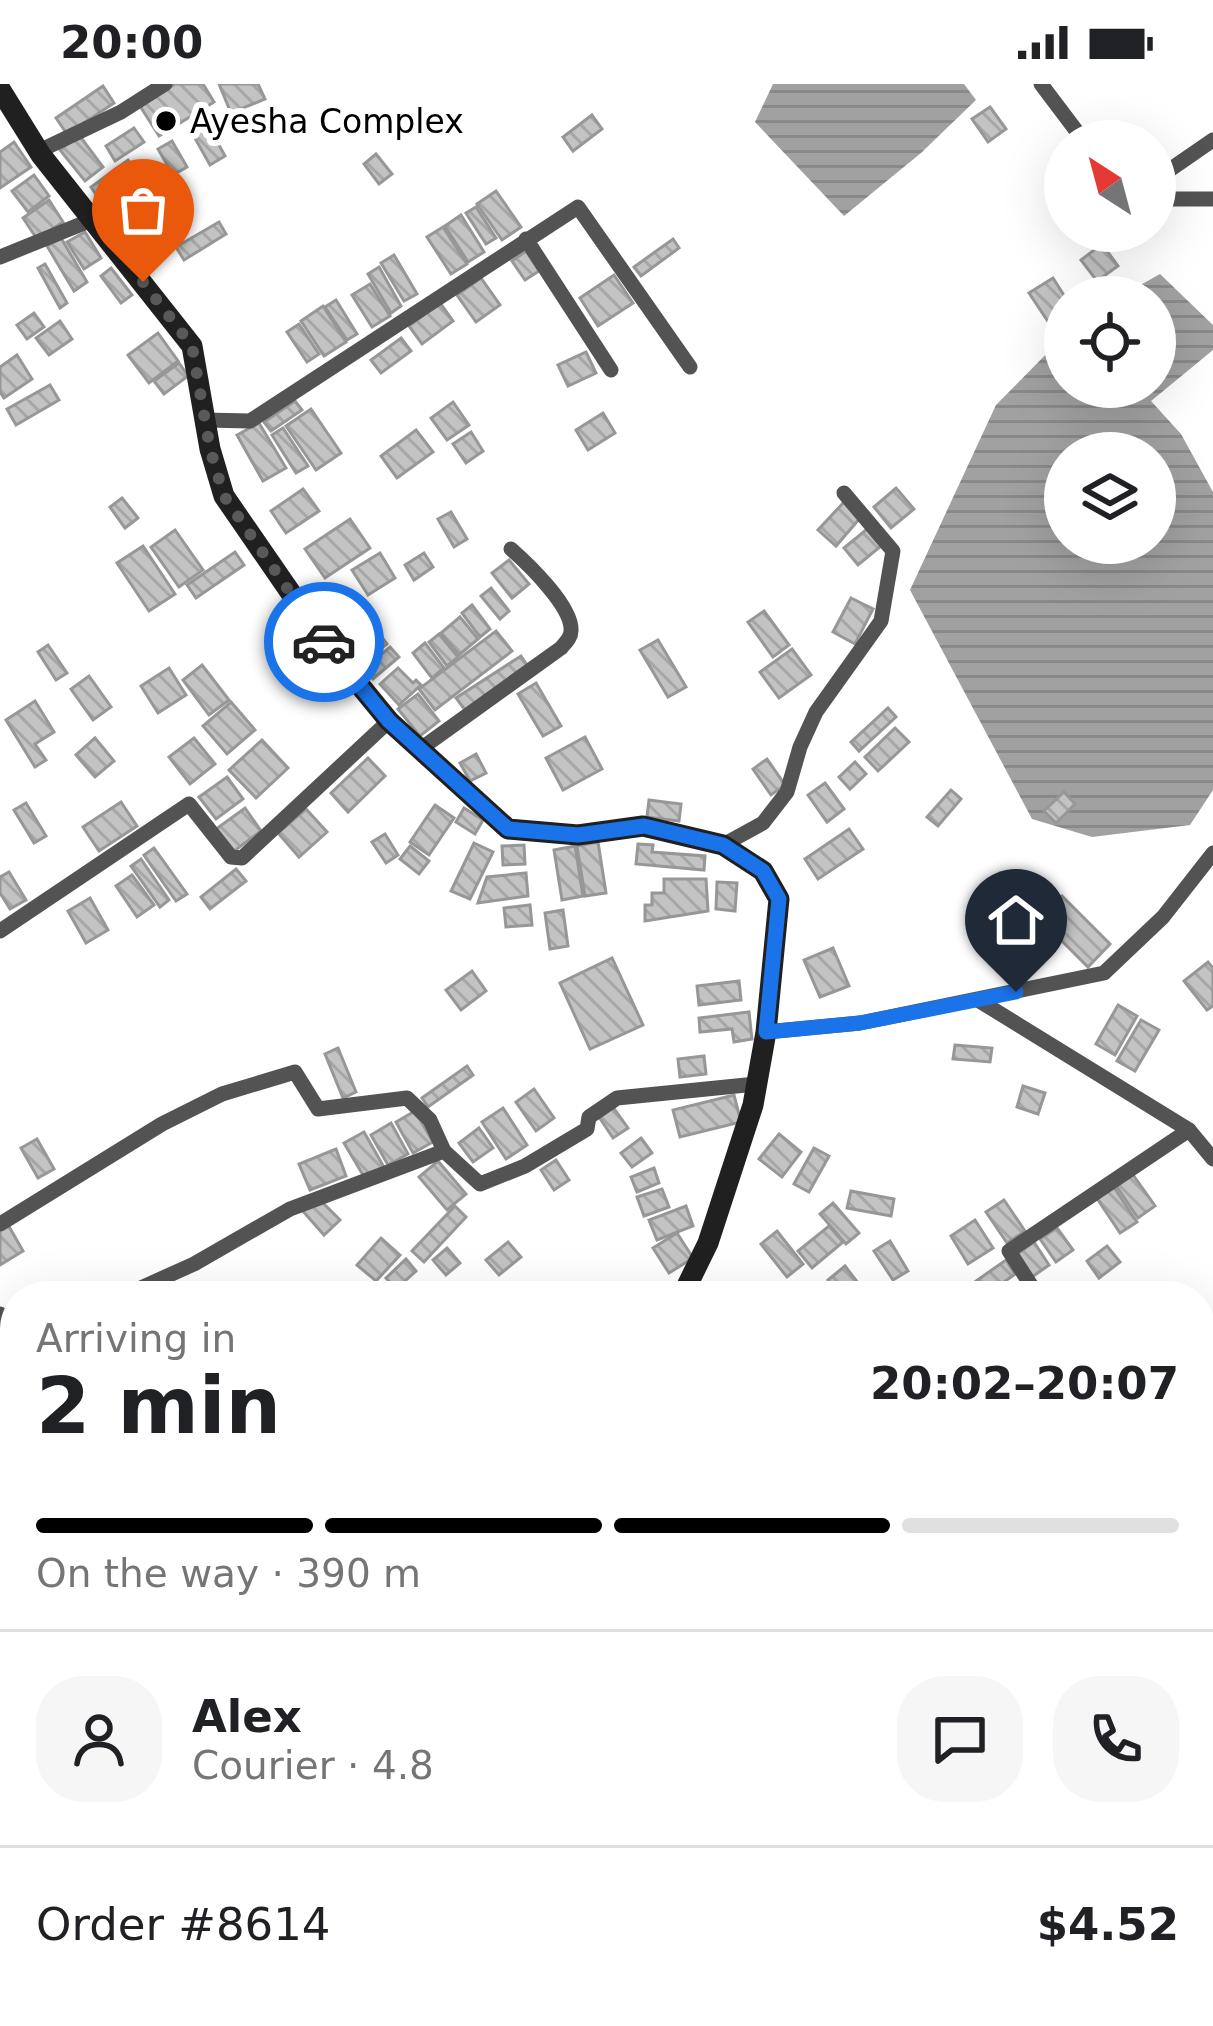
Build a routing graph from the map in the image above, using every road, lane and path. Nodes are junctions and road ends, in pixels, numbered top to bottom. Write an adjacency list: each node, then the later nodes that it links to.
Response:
1 (165, 84): 6 (street)
2 (1041, 84): 4 (street)
3 (0, 89): 6 (street)
4 (1068, 120)
5 (1213, 140): 7 (street)
6 (39, 151): 10 (street)
7 (1176, 166)
8 (1176, 199): 9 (street)
9 (1213, 200)
10 (94, 219): 12 (street); 15 (street)
11 (526, 239): 13 (street); 14 (street); 15 (street)
12 (0, 257)
13 (690, 368)
14 (611, 370)
15 (206, 420): 18 (street)
16 (844, 493): 20 (street)
17 (511, 549): 19 (street)
18 (389, 721): 19 (street); 22 (street)
19 (418, 750): 20 (street)
20 (723, 845): 24 (street)
21 (1213, 853): 23 (street)
22 (0, 931)
23 (978, 1000): 24 (street); 26 (street)
24 (766, 1032): 25 (street)
25 (757, 1084): 27 (street); 31 (street)
26 (1189, 1130): 28 (street); 32 (street)
27 (444, 1151): 29 (street); 30 (street)
28 (1213, 1159)
29 (0, 1224)
30 (156, 1281)
31 (689, 1281)
32 (1029, 1281)

